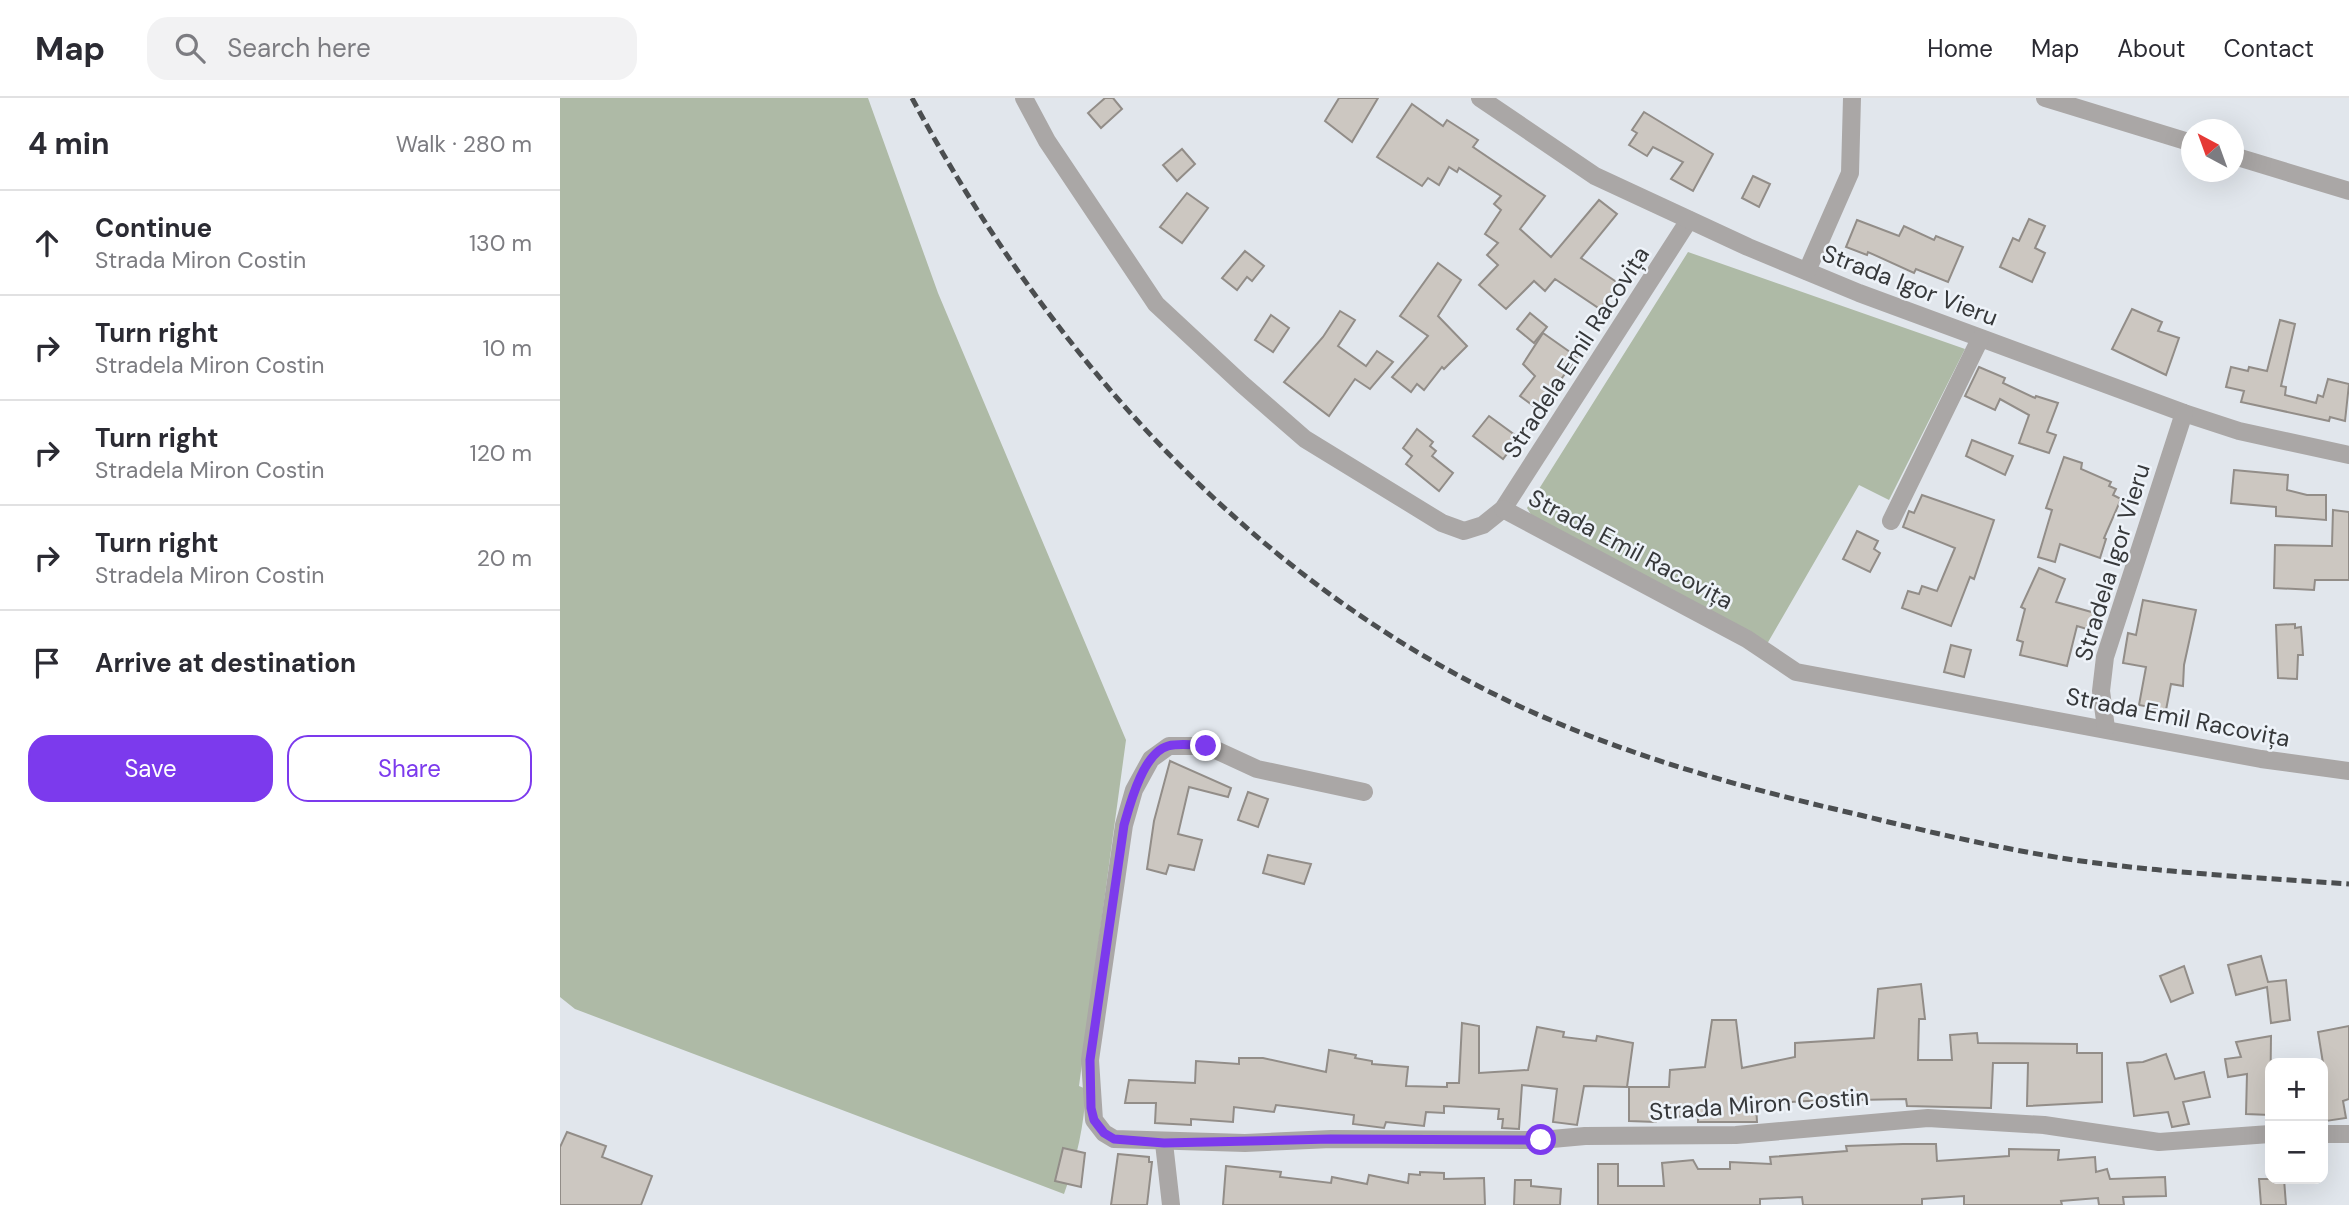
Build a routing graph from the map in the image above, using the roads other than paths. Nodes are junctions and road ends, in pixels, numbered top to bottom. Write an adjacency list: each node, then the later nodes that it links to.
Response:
1 (1024, 98): 13 (street, Strada Emil Racovița)
2 (1480, 98): 8 (street, Strada Igor Vieru)
3 (1852, 98): 9 (street)
4 (2045, 98): 5 (street)
5 (2181, 140)
6 (2244, 159): 7 (street)
7 (2349, 191)
8 (1689, 220): 9 (street, Strada Igor Vieru); 13 (street, Stradela Emil Racovița)
9 (1807, 271): 10 (street, Strada Igor Vieru)
10 (1980, 339): 11 (street, Strada Igor Vieru); 14 (street)
11 (2184, 413): 12 (street, Strada Igor Vieru); 15 (street, Stradela Igor Vieru)
12 (2349, 455)
13 (1503, 509): 15 (street, Strada Emil Racovița)
14 (1891, 521)
15 (2106, 728): 16 (street, Strada Emil Racovița)
16 (2349, 771)
17 (1364, 792): 21 (street, Strada Miron Costin)
18 (2349, 1133): 20 (street)
19 (2265, 1134): 21 (street, Strada Miron Costin)
20 (2328, 1134)
21 (1164, 1143): 22 (street)
22 (1171, 1205)

